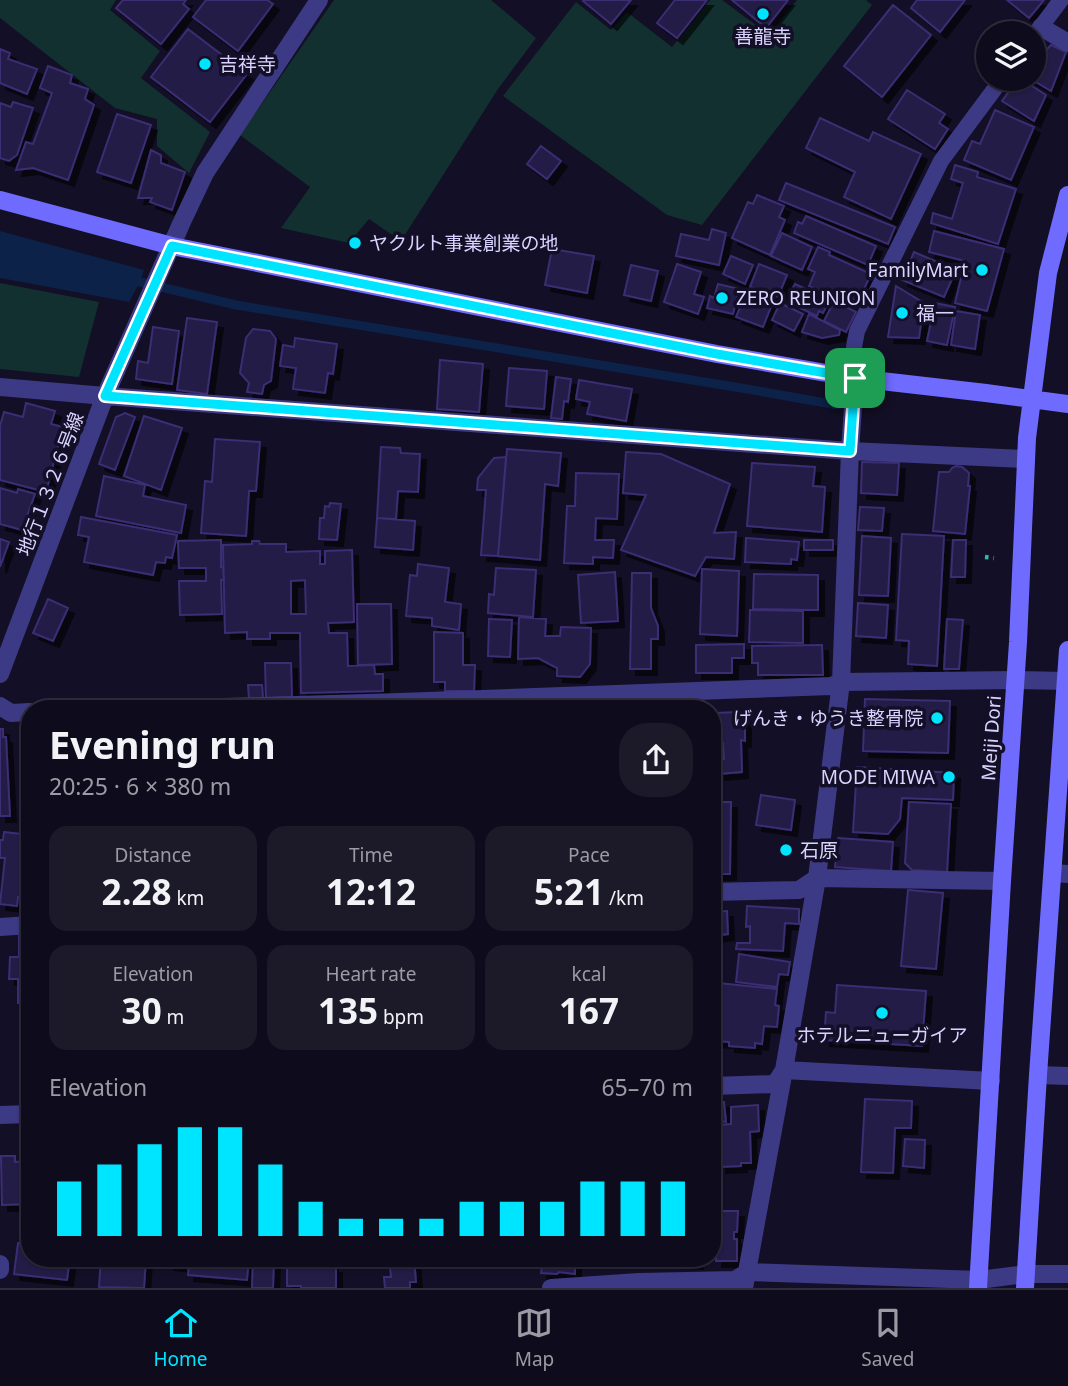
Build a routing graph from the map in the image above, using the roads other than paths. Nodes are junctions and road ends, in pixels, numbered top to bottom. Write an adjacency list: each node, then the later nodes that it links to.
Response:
1 (319, 0): 9 (street)
2 (1061, 0): 3 (lane)
3 (1045, 21)
4 (1046, 34): 5 (street)
5 (1068, 43)
6 (993, 91): 10 (lane)
7 (1068, 195): 13 (street, Meiji Dori)
8 (0, 200): 9 (street)
9 (172, 246): 10 (street); 12 (street, 地行１３２６号線)
10 (855, 378): 13 (street); 15 (street)
11 (0, 387): 12 (street)
12 (105, 396): 15 (street); 18 (street, 地行１３２６号線)
13 (1031, 399): 14 (street); 16 (street, Meiji Dori)
14 (1068, 404)
15 (850, 451): 16 (street); 21 (street)
16 (1026, 459): 19 (street, Meiji Dori)
17 (1068, 650): 20 (street)
18 (0, 674)
19 (1016, 680): 20 (street); 21 (street); 27 (street, Meiji Dori)
20 (1066, 681): 25 (street)
21 (841, 682): 22 (street); 26 (street)
22 (454, 700)
23 (0, 706): 24 (street)
24 (21, 712)
25 (1060, 874): 32 (street)
26 (817, 878): 27 (street); 28 (street); 31 (street)
27 (1002, 881): 34 (street, Meiji Dori)
28 (721, 892)
29 (21, 926): 30 (street)
30 (0, 927)
31 (784, 1070): 34 (street); 35 (street); 41 (street)
32 (1038, 1075): 33 (street); 42 (street)
33 (1068, 1076)
34 (991, 1081): 43 (street, Meiji Dori)
35 (721, 1086)
36 (21, 1114): 37 (street)
37 (0, 1115)
38 (0, 1264): 39 (street)
39 (0, 1270)
40 (1068, 1275): 42 (street)
41 (746, 1280): 43 (street); 44 (street)
42 (1026, 1281): 43 (street)
43 (978, 1284)
44 (551, 1288)

